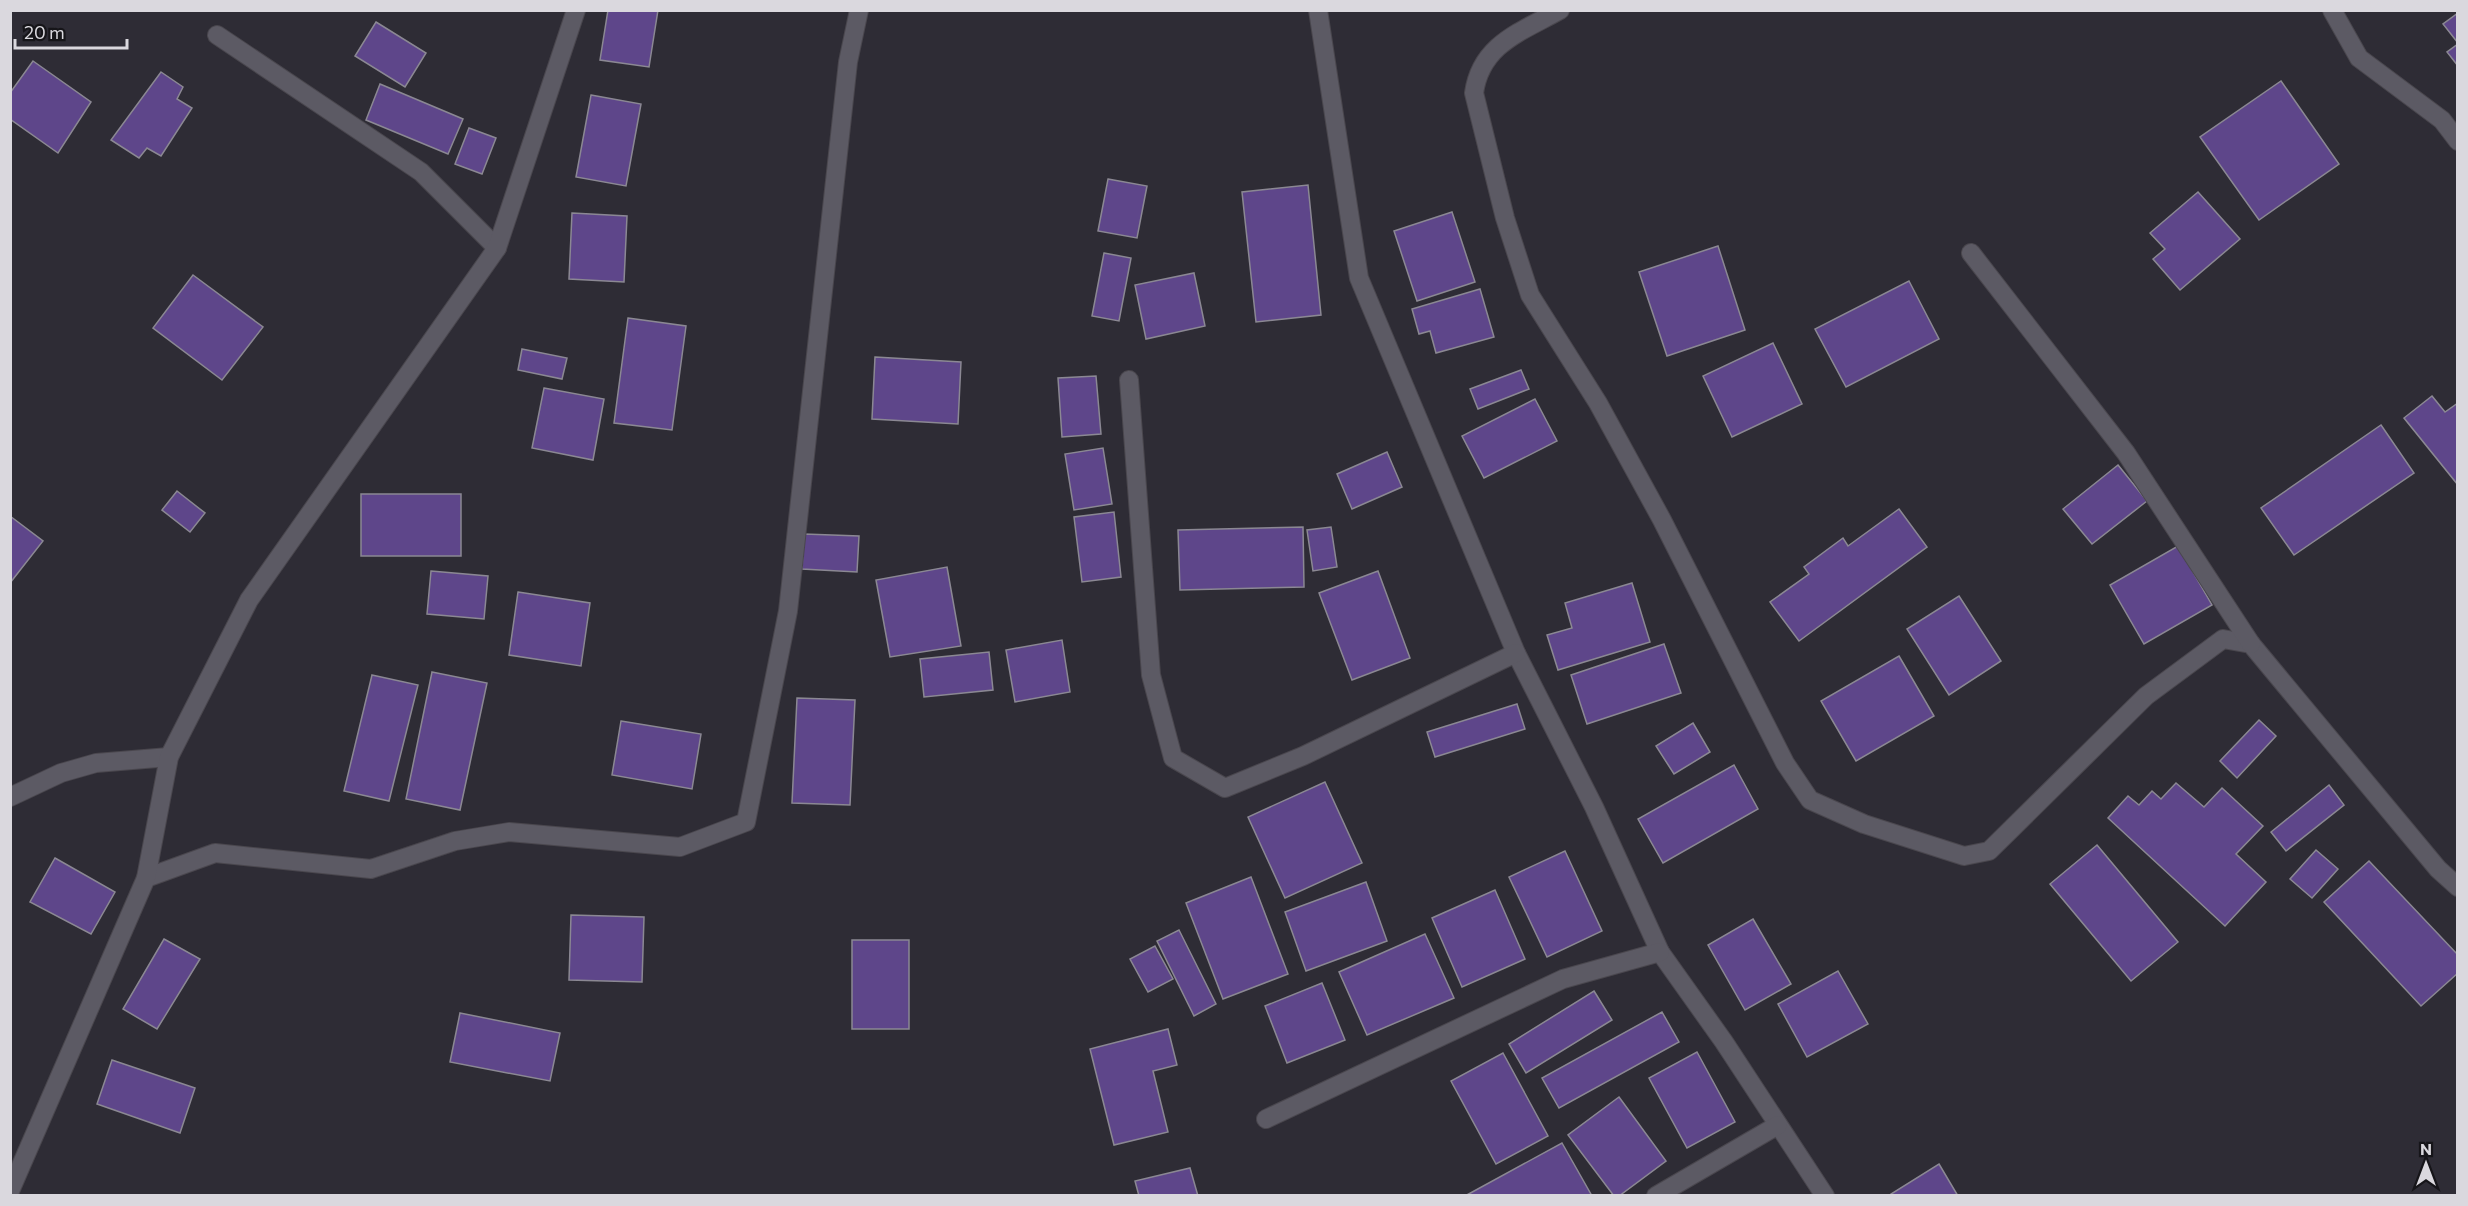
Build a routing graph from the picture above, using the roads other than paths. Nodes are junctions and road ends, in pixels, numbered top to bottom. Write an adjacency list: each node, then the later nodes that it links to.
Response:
1 (576, 10): 8 (street)
2 (859, 10): 15 (street)
3 (1318, 10): 12 (street)
4 (1560, 10): 11 (street)
5 (2332, 10): 7 (street)
6 (217, 36): 8 (street)
7 (2457, 141)
8 (497, 248): 13 (street)
9 (1971, 253): 11 (street)
10 (1129, 380): 12 (street)
11 (2251, 644): 16 (street)
12 (1516, 653): 17 (street)
13 (169, 757): 14 (street); 15 (street)
14 (10, 797)
15 (146, 878): 20 (street)
16 (2457, 887)
17 (1660, 952): 18 (street); 19 (street)
18 (1266, 1119)
19 (1778, 1125): 21 (street); 22 (street)
20 (10, 1191)
21 (1656, 1196)
22 (1825, 1196)

